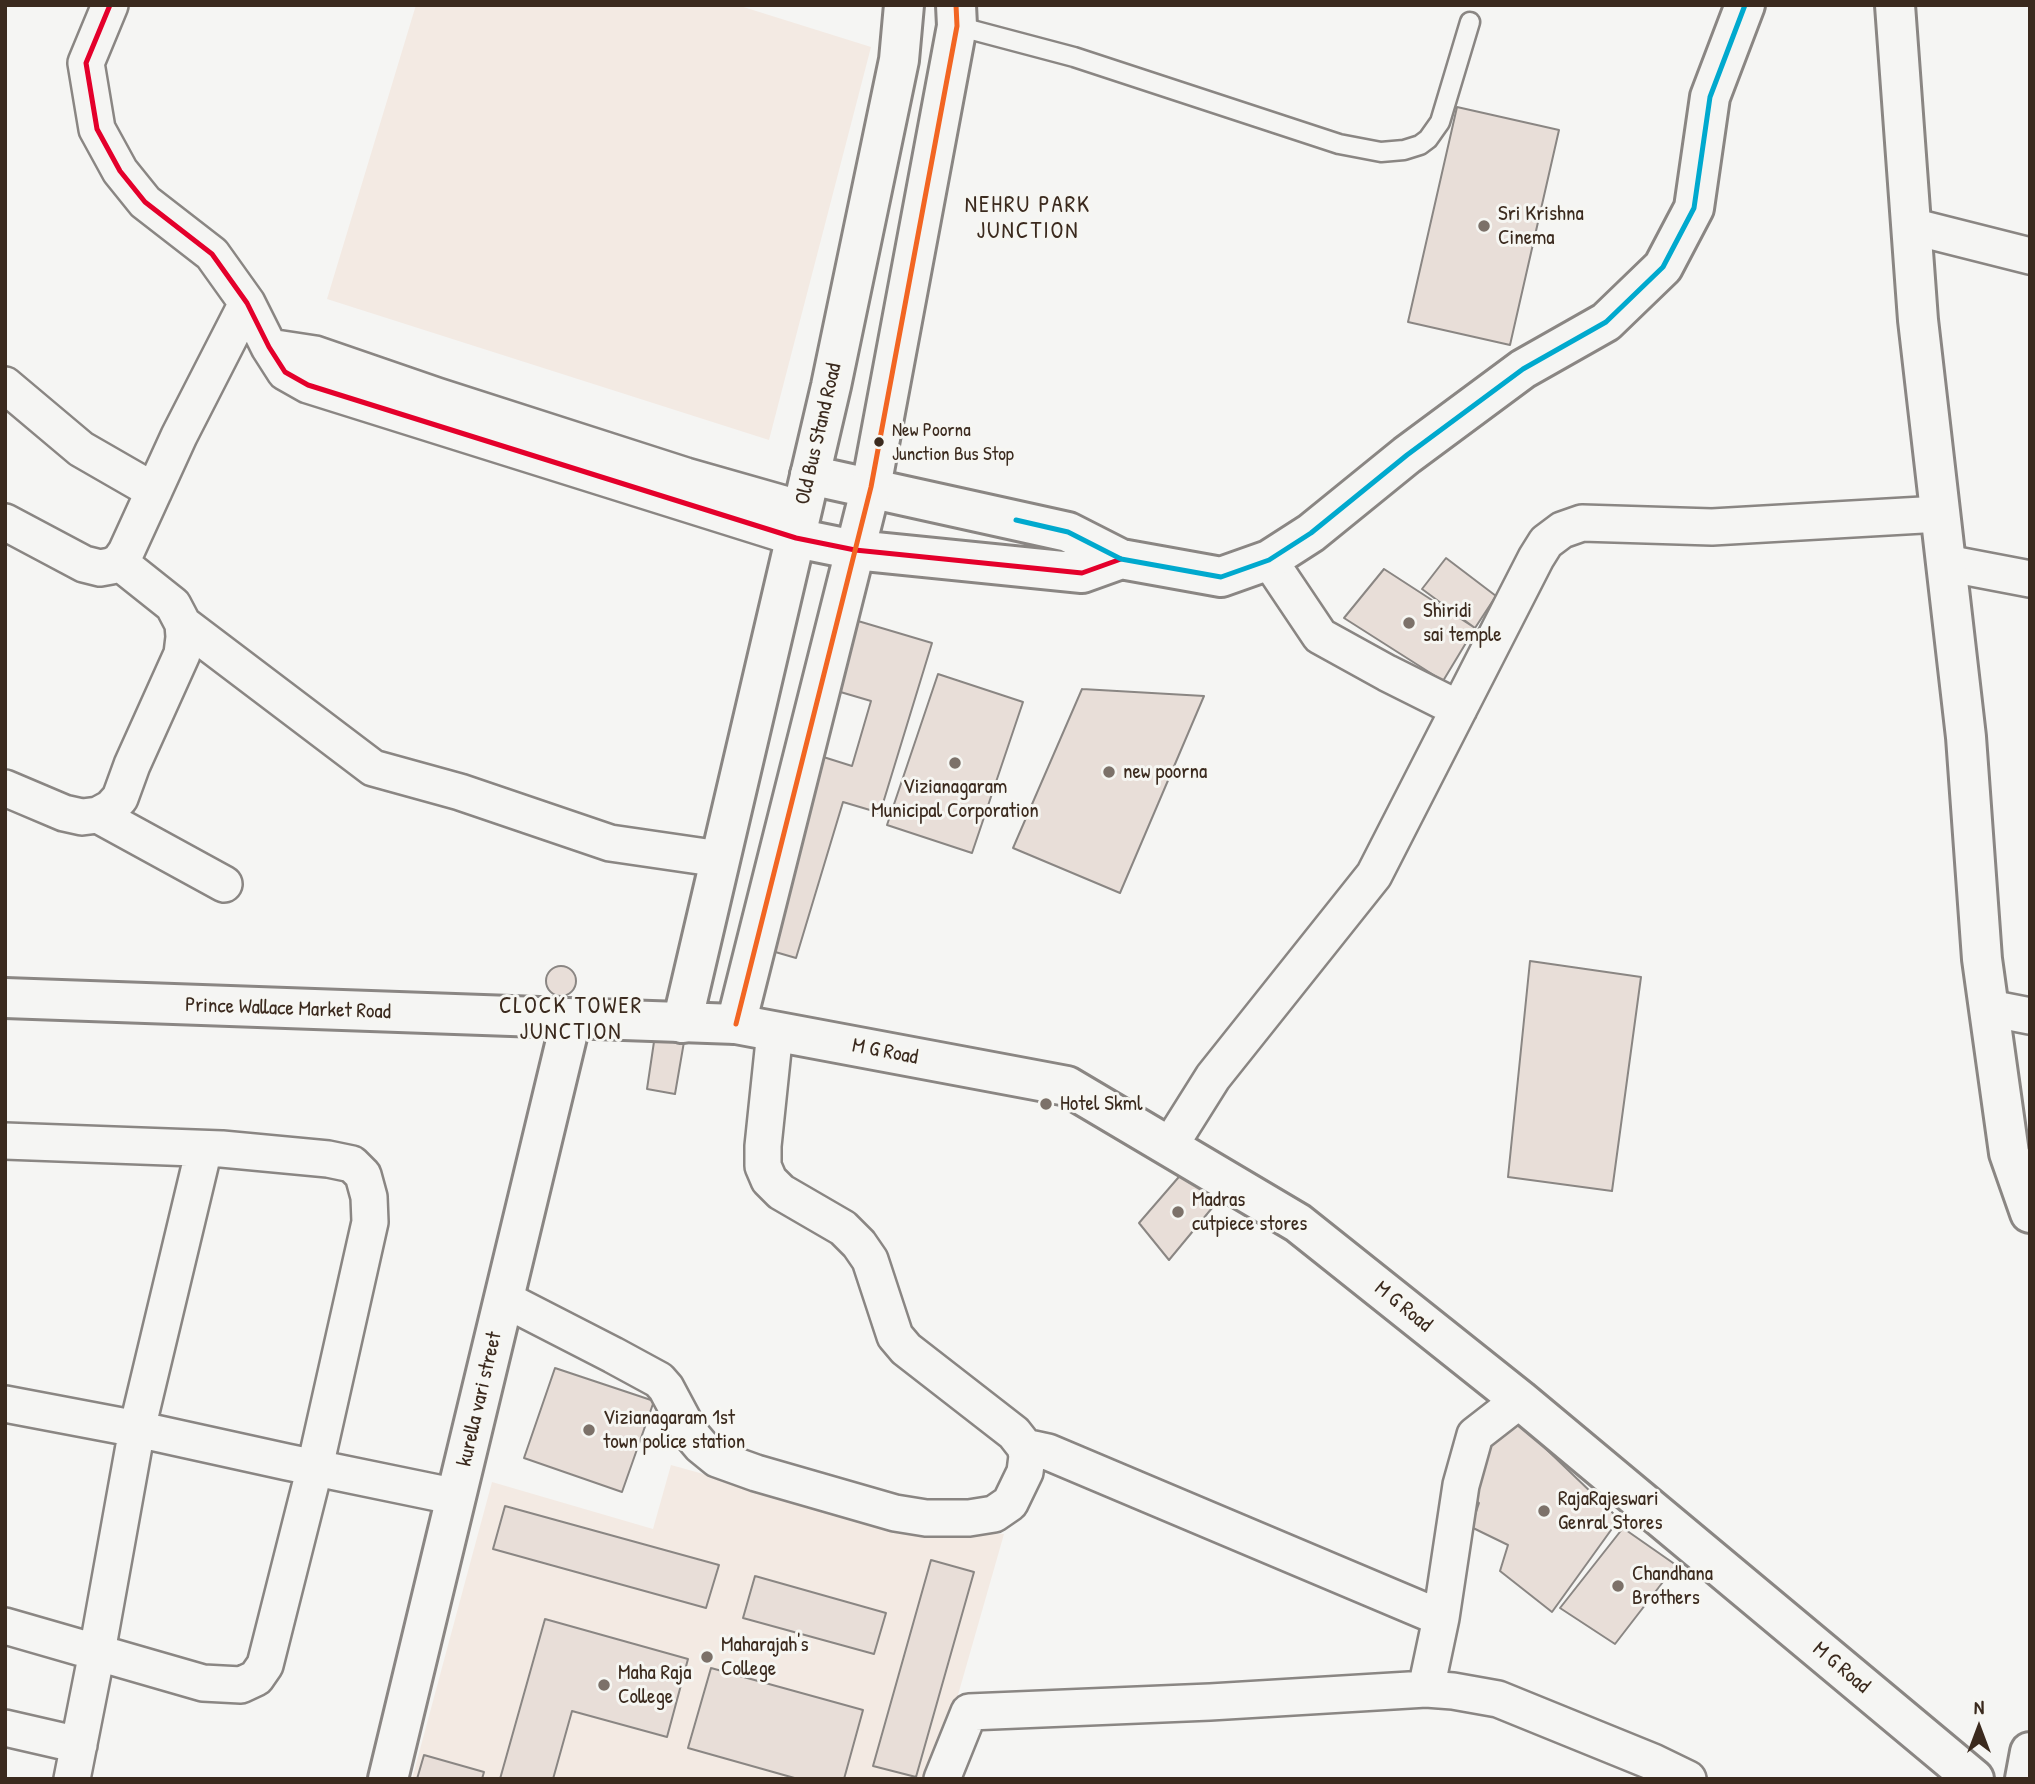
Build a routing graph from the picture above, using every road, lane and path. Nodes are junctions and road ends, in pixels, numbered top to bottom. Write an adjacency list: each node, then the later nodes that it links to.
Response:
1 (110, 5): 9 (street)
2 (904, 5): 13 (main road, Old Bus Stand Road)
3 (1745, 5): 18 (main road)
4 (1895, 5): 7 (main road)
5 (956, 16): 6 (lane); 11 (main road)
6 (1470, 22)
7 (1911, 226): 8 (street); 14 (main road)
8 (2030, 256)
9 (247, 303): 12 (street); 13 (street)
10 (5, 385): 12 (street)
11 (871, 487): 13 (main road); 16 (main road); 17 (main road)
12 (154, 491): 19 (street)
13 (803, 507): 16 (main road); 26 (main road, Old Bus Stand Road)
14 (1940, 514): 20 (main road); 23 (street)
15 (5, 522): 19 (street)
16 (855, 550): 17 (main road); 33 (main road)
17 (1121, 559): 18 (main road)
18 (1269, 560): 23 (street)
19 (119, 562): 22 (street)
20 (1946, 563): 21 (street); 29 (main road)
21 (2030, 579)
22 (183, 624): 25 (street); 26 (street)
23 (1459, 709): 36 (street)
24 (5, 788): 25 (street)
25 (98, 816): 27 (street)
26 (720, 859): 32 (main road, Old Bus Stand Road)
27 (224, 884)
28 (5, 998): 31 (main road, Prince Wallace Market Road)
29 (1989, 1007): 30 (street); 38 (main road)
30 (2030, 1016)
31 (570, 1020): 32 (main road, Prince Wallace Market Road); 39 (main road, kurella vari street)
32 (682, 1023): 33 (main road, M G Road)
33 (736, 1024): 34 (main road, M G Road)
34 (775, 1031): 36 (main road, M G Road); 43 (street)
35 (5, 1141): 37 (street)
36 (1169, 1147): 40 (main road, M G Road)
37 (204, 1149): 42 (street); 44 (street)
38 (2030, 1213)
39 (504, 1299): 43 (street); 45 (main road, kurella vari street)
40 (1520, 1400): 46 (street); 53 (main road, M G Road)
41 (5, 1404): 42 (street)
42 (137, 1429): 44 (street); 48 (street)
43 (1024, 1447): 46 (street)
44 (315, 1467): 45 (street); 48 (street)
45 (457, 1497): 55 (main road, kurella vari street)
46 (1441, 1618): 49 (street)
47 (5, 1626): 48 (street)
48 (97, 1653): 51 (street)
49 (1426, 1689): 56 (street); 57 (street)
50 (5, 1728): 51 (street)
51 (79, 1745): 54 (street)
52 (2030, 1752): 58 (main road)
53 (1955, 1772)
54 (72, 1779)
55 (388, 1779)
56 (942, 1779)
57 (1688, 1779)
58 (2025, 1779)

